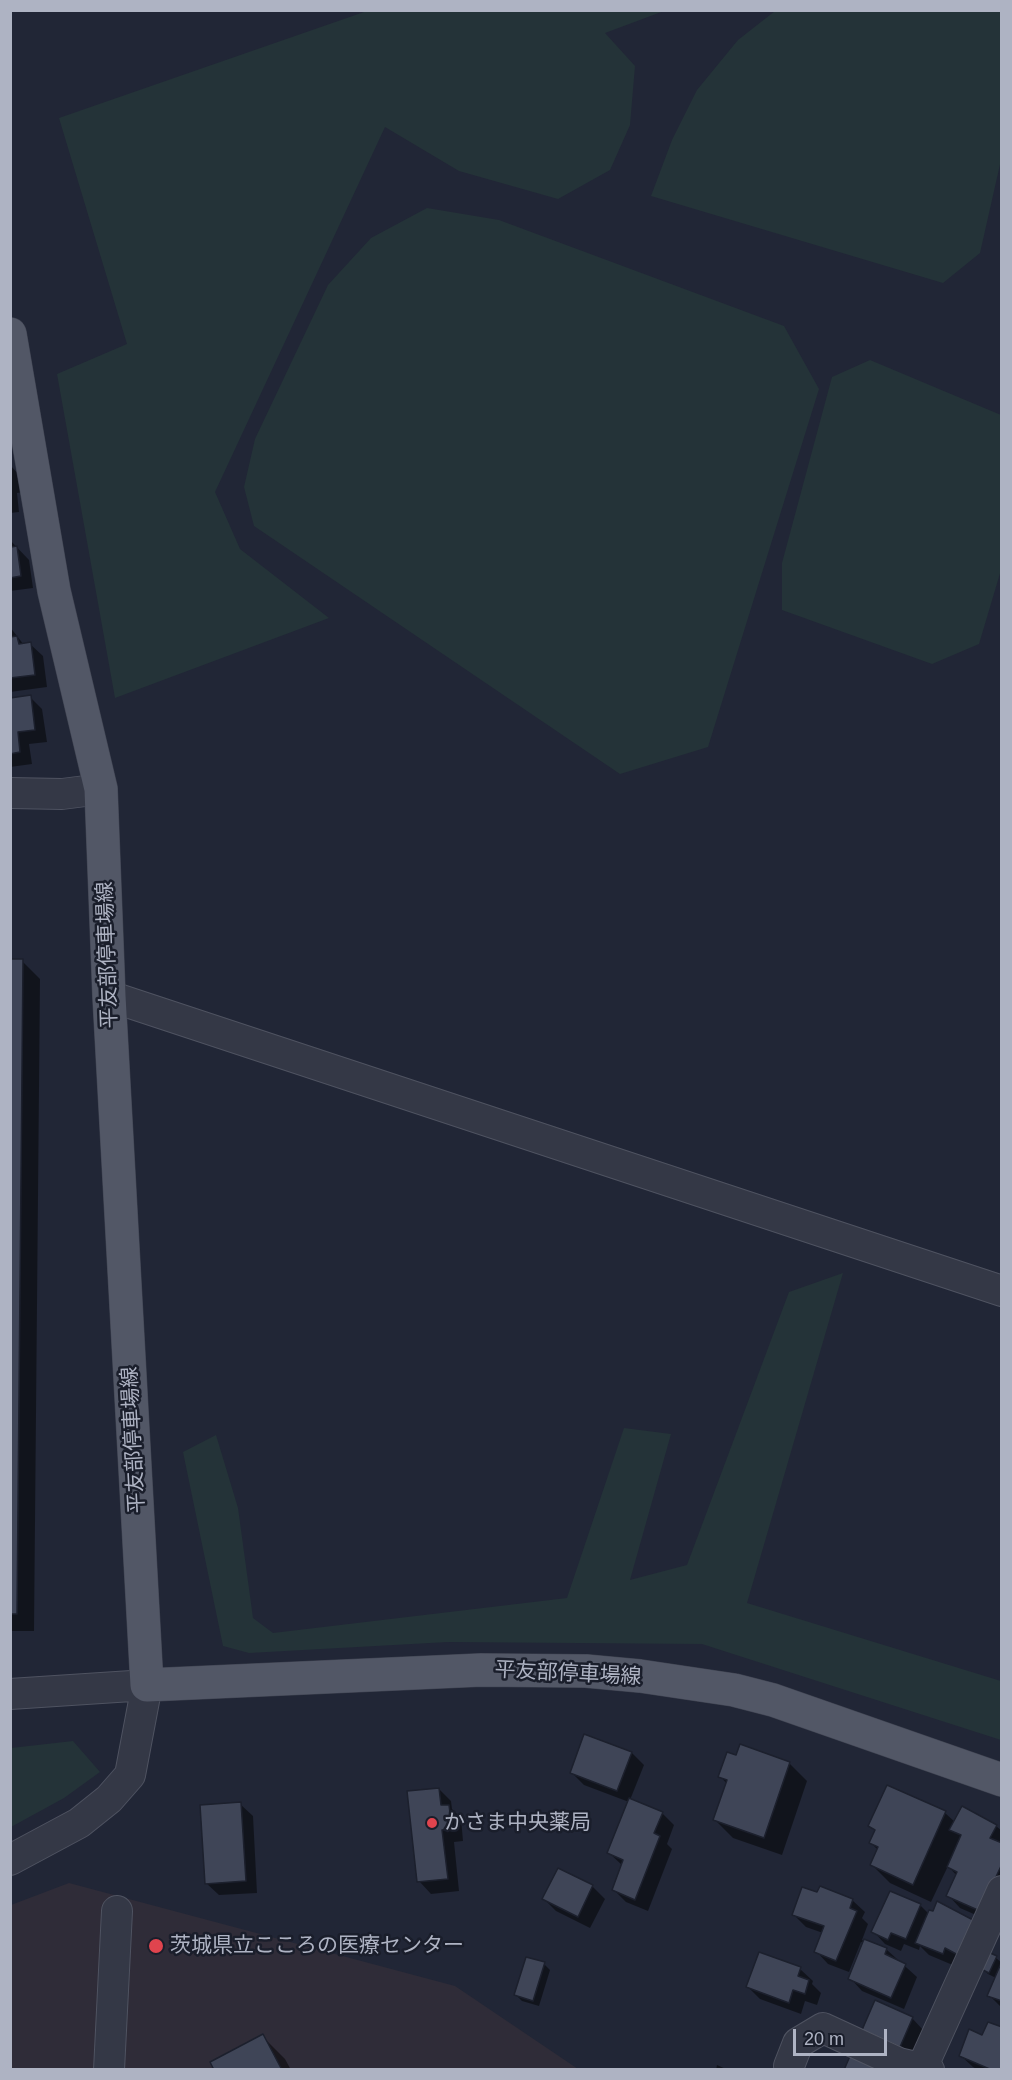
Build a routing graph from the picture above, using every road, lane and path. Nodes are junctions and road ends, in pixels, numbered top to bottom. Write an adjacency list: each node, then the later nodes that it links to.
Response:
1 (10, 334): 2 (main road, 平友部停車場線)
2 (19, 434): 3 (main road, 平友部停車場線)
3 (101, 789): 4 (street); 5 (main road, 平友部停車場線)
4 (10, 793)
5 (109, 996): 6 (street); 7 (main road, 平友部停車場線)
6 (1002, 1291)
7 (147, 1685): 8 (street); 9 (main road, 平友部停車場線); 10 (street)
8 (10, 1694)
9 (1002, 1780)
10 (10, 1860)
11 (1002, 1891): 14 (street)
12 (117, 1911): 15 (street)
13 (789, 2066): 14 (street)
14 (924, 2069)
15 (109, 2070)

